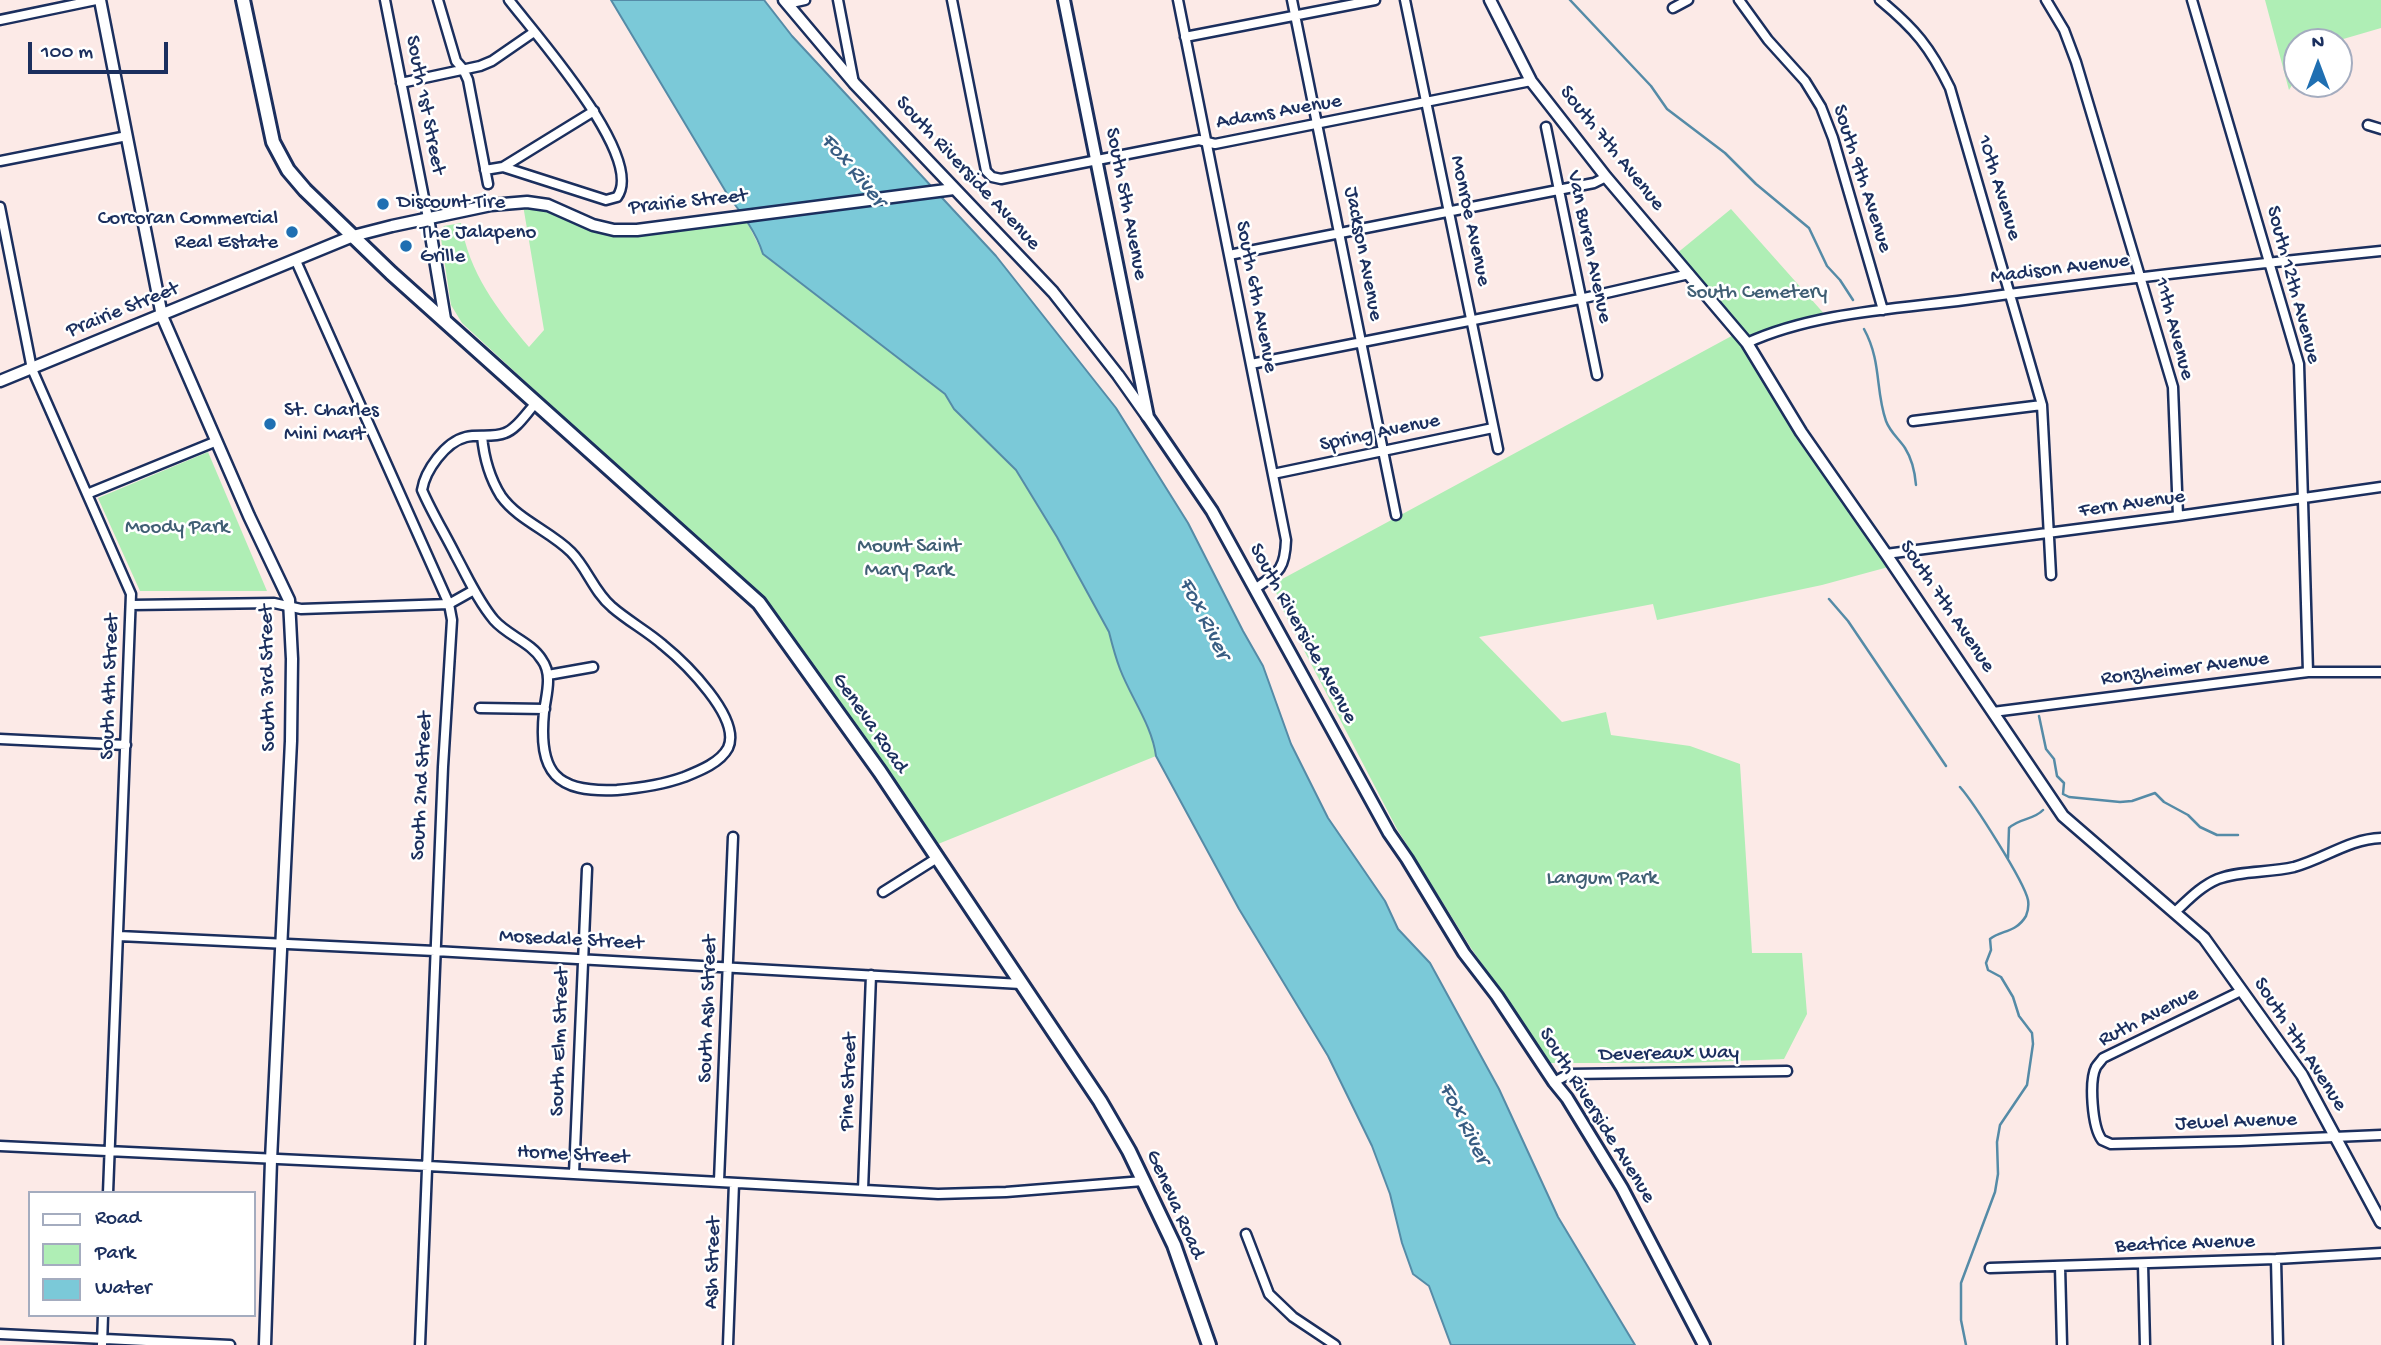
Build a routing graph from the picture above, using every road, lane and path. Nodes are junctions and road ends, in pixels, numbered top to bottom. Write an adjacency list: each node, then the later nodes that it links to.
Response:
1 (98, 0): 23 (street); 36 (street, South 3rd Street)
2 (243, 0): 50 (main road)
3 (385, 0): 28 (street, South 1st Street)
4 (438, 0): 26 (street)
5 (509, 0): 24 (street)
6 (805, 0): 20 (street)
7 (838, 0): 29 (street)
8 (952, 0): 38 (street, Adams Avenue)
9 (1064, 0): 38 (main road, South 5th Avenue)
10 (1178, 0): 25 (street, South 6th Avenue)
11 (1292, 0): 22 (street, Jackson Avenue)
12 (1375, 0): 22 (street)
13 (1405, 0): 30 (street, Monroe Avenue)
14 (1490, 0): 27 (street, South 7th Avenue)
15 (1688, 0): 21 (street)
16 (1739, 0): 59 (street, South 9th Avenue)
17 (1880, 0): 57 (street, 10th Avenue)
18 (2046, 0): 56 (street, 11th Avenue)
19 (2192, 0): 54 (street, South 12th Avenue)
20 (785, 2): 29 (street, South Riverside Avenue)
21 (1673, 8)
22 (1295, 16): 25 (street); 32 (street, Jackson Avenue)
23 (0, 20)
24 (534, 32): 26 (street); 31 (street)
25 (1185, 37): 37 (street, South 6th Avenue)
26 (463, 69): 28 (street); 41 (street)
27 (1531, 81): 30 (street, Adams Avenue); 42 (street, South 7th Avenue)
28 (401, 83): 48 (street, South 1st Street)
29 (854, 83): 44 (street, South Riverside Avenue)
30 (1426, 103): 32 (street, Adams Avenue); 47 (street, Monroe Avenue)
31 (594, 111): 40 (street); 40 (street)
32 (1318, 124): 37 (street, Adams Avenue); 49 (street, Jackson Avenue)
33 (2368, 125): 35 (street)
34 (1546, 127): 45 (street, Van Buren Avenue)
35 (2381, 129)
36 (127, 136): 39 (street); 60 (street, South 3rd Street)
37 (1207, 142): 38 (street, Adams Avenue); 52 (street, South 6th Avenue)
38 (1097, 160): 71 (main road, South 5th Avenue)
39 (0, 161)
40 (503, 167): 41 (street)
41 (485, 170): 43 (street)
42 (1606, 177): 45 (street); 55 (street, South 7th Avenue)
43 (488, 184)
44 (954, 189): 48 (street, Prairie Street); 71 (street, South Riverside Avenue)
45 (1558, 190): 47 (street); 58 (street, Van Buren Avenue)
46 (0, 206): 66 (street, South 4th Street)
47 (1449, 212): 49 (street); 62 (street, Monroe Avenue)
48 (428, 218): 50 (street, Prairie Street); 61 (street)
49 (1340, 233): 52 (street); 63 (street, Jackson Avenue)
50 (353, 236): 53 (street, Prairie Street); 61 (main road, Geneva Road)
51 (2381, 251): 54 (street, Madison Avenue)
52 (1229, 255): 65 (street, South 6th Avenue)
53 (296, 261): 60 (street, Prairie Street); 89 (street, South 2nd Street)
54 (2269, 263): 56 (street, Madison Avenue); 81 (street, South 12th Avenue)
55 (1689, 274): 58 (street); 64 (street, South 7th Avenue)
56 (2141, 277): 57 (street, Madison Avenue); 83 (street, 11th Avenue)
57 (2011, 293): 59 (street, Madison Avenue); 70 (street, 10th Avenue)
58 (1580, 299): 62 (street); 67 (street, Van Buren Avenue)
59 (1883, 310): 64 (street, Madison Avenue)
60 (162, 316): 66 (street, Prairie Street); 75 (street, South 3rd Street)
61 (445, 319): 69 (main road, Geneva Road)
62 (1471, 320): 63 (street); 73 (street, Monroe Avenue)
63 (1361, 342): 65 (street); 77 (street, Jackson Avenue)
64 (1747, 343): 85 (street, South 7th Avenue)
65 (1251, 364): 78 (street, South 6th Avenue)
66 (32, 369): 68 (street, Prairie Street); 80 (street, South 4th Street)
67 (1597, 375)
68 (0, 382)
69 (536, 402): 74 (street); 103 (main road, Geneva Road)
70 (2042, 405): 72 (street); 84 (street, 10th Avenue)
71 (1148, 417): 87 (main road, South Riverside Avenue)
72 (1913, 421)
73 (1493, 428): 76 (street, Monroe Avenue); 77 (street, Spring Avenue)
74 (482, 436): 88 (street); 97 (street)
75 (217, 441): 80 (street); 91 (street, South 3rd Street)
76 (1498, 449)
77 (1383, 451): 78 (street, Spring Avenue); 82 (street, Jackson Avenue)
78 (1273, 474): 87 (street, South 6th Avenue)
79 (2381, 487): 81 (street, Fern Avenue)
80 (87, 494): 90 (street, South 4th Street)
81 (2302, 499): 83 (street, Fern Avenue); 93 (street, South 12th Avenue)
82 (1396, 515)
83 (2178, 516): 84 (street, Fern Avenue)
84 (2049, 533): 85 (street, Fern Avenue); 86 (street, 10th Avenue)
85 (1886, 554): 98 (street, South 7th Avenue)
86 (2051, 575)
87 (1256, 588): 116 (main road, South Riverside Avenue)
88 (474, 590): 89 (street); 95 (street)
89 (449, 604): 91 (street); 109 (street, South 2nd Street)
90 (131, 605): 91 (street); 100 (street, South 4th Street)
91 (289, 606): 108 (street, South 3rd Street)
92 (593, 667): 95 (street)
93 (2308, 672): 94 (street, Ronzheimer Avenue); 98 (street, Ronzheimer Avenue)
94 (2381, 672)
95 (548, 675): 97 (street)
96 (480, 708): 97 (street)
97 (544, 709)
98 (1993, 712): 106 (street, South 7th Avenue)
99 (0, 739): 100 (street)
100 (126, 745): 107 (street, South 4th Street)
101 (733, 837): 111 (street, South Ash Street)
102 (2381, 838): 106 (street)
103 (937, 858): 105 (street); 113 (main road, Geneva Road)
104 (587, 869): 110 (street, South Elm Street)
105 (883, 892)
106 (2175, 912): 114 (street, South 7th Avenue)
107 (119, 936): 108 (street, Mosedale Street); 121 (street, South 4th Street)
108 (280, 944): 109 (street, Mosedale Street); 122 (street, South 3rd Street)
109 (435, 951): 110 (street, Mosedale Street); 123 (street, South 2nd Street)
110 (582, 960): 111 (street, Mosedale Street); 124 (street, South Elm Street)
111 (728, 968): 112 (street, Mosedale Street); 125 (street, South Ash Street)
112 (871, 975): 113 (street, Mosedale Street); 128 (street, Pine Street)
113 (1021, 984): 126 (main road, Geneva Road)
114 (2241, 992): 117 (street, Ruth Avenue); 118 (street, South 7th Avenue)
115 (1787, 1071): 116 (street, Devereaux Way)
116 (1554, 1082): 146 (main road, South Riverside Avenue)
117 (2097, 1133): 118 (street, Jewel Avenue)
118 (2335, 1135): 119 (street, Jewel Avenue); 130 (street, South 7th Avenue)
119 (2381, 1135)
120 (0, 1146): 121 (street, Horne Street)
121 (109, 1152): 122 (street, Horne Street); 129 (street, South 4th Street)
122 (271, 1160): 123 (street, Horne Street); 141 (street, South 3rd Street)
123 (428, 1166): 124 (street, Horne Street); 142 (street, South 2nd Street)
124 (573, 1174): 125 (street, Horne Street)
125 (719, 1181): 127 (street, Horne Street)
126 (1143, 1181): 128 (street, Horne Street); 144 (main road, Geneva Road)
127 (734, 1182): 128 (street, Horne Street); 143 (street, Ash Street)
128 (863, 1189)
129 (108, 1191)
130 (2381, 1222)
131 (1246, 1234): 145 (street)
132 (2381, 1253): 133 (street, Beatrice Avenue)
133 (2276, 1259): 134 (street, Beatrice Avenue); 149 (street)
134 (2143, 1264): 135 (street, Beatrice Avenue); 148 (street)
135 (2060, 1266): 136 (street, Beatrice Avenue); 147 (street)
136 (1990, 1268)
137 (103, 1317): 139 (street)
138 (0, 1334): 139 (street)
139 (102, 1342): 140 (street)
140 (230, 1345)
141 (265, 1345)
142 (420, 1345)
143 (728, 1345)
144 (1209, 1345)
145 (1335, 1345)
146 (1704, 1345)
147 (2062, 1345)
148 (2145, 1345)
149 (2278, 1345)

